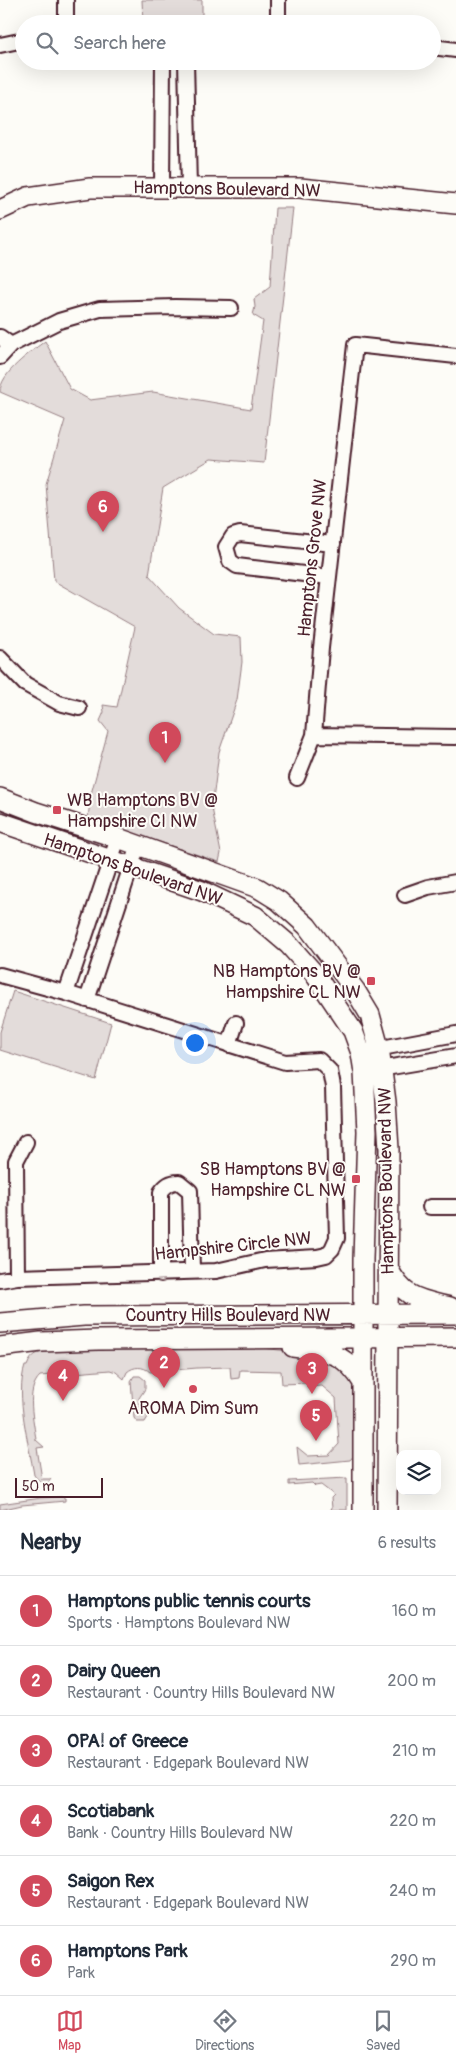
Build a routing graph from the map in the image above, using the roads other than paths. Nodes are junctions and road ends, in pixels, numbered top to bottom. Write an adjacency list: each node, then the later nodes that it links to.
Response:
1 (66, 0): 3 (street)
2 (278, 0): 4 (street)
3 (66, 15)
4 (278, 15)
5 (15, 42): 6 (street)
6 (0, 45)
7 (441, 48): 8 (street)
8 (456, 50)
9 (163, 70): 11 (street)
10 (186, 70): 12 (street)
11 (162, 187): 12 (street, Hamptons Boulevard NW); 14 (street, Hamptons Boulevard NW)
12 (189, 187): 13 (street, Hamptons Boulevard NW)
13 (456, 204)
14 (0, 210)
15 (231, 308): 16 (street)
16 (6, 341): 18 (street)
17 (456, 356): 19 (street, Hamptons Grove NW)
18 (0, 357)
19 (333, 544): 20 (street, Hamptons Grove NW); 20 (street)
20 (329, 577): 23 (street, Hamptons Grove NW)
21 (0, 658): 22 (street)
22 (79, 708)
23 (314, 735): 24 (street); 25 (street, Hamptons Grove NW)
24 (456, 737)
25 (297, 778)
26 (0, 798): 28 (street, Hamptons Boulevard NW)
27 (0, 822): 30 (street, Hamptons Boulevard NW)
28 (118, 838): 29 (street, Hamptons Boulevard NW); 30 (street)
29 (138, 845): 31 (street); 40 (street, Hamptons Boulevard NW)
30 (110, 859): 31 (street, Hamptons Boulevard NW); 35 (street)
31 (130, 867): 36 (street); 41 (street, Hamptons Boulevard NW)
32 (456, 882): 33 (street)
33 (405, 894)
34 (0, 975): 35 (street, Hampshire Circle NW)
35 (66, 994): 36 (street, Hampshire Circle NW)
36 (87, 1000): 39 (street, Hampshire Circle NW)
37 (236, 1023): 39 (street)
38 (456, 1034): 40 (street)
39 (229, 1045): 49 (street, Hampshire Circle NW)
40 (379, 1048): 41 (street); 43 (street, Hamptons Boulevard NW)
41 (361, 1053): 44 (street, Hamptons Boulevard NW)
42 (456, 1056): 43 (street)
43 (383, 1068): 44 (street); 48 (street, Hamptons Boulevard NW)
44 (364, 1072): 54 (street, Hamptons Boulevard NW)
45 (26, 1142): 51 (street)
46 (456, 1206): 47 (street)
47 (430, 1207)
48 (388, 1267): 53 (street); 55 (street, Hamptons Boulevard NW)
49 (192, 1270): 50 (street, Hampshire Circle NW); 50 (street)
50 (161, 1274): 51 (street, Hampshire Circle NW)
51 (17, 1277): 52 (street, Hampshire Circle NW)
52 (0, 1280)
53 (456, 1309)
54 (363, 1314): 55 (street, Country Hills Boulevard NW); 57 (street, Country Hills Boulevard NW); 60 (street, Hamptons Boulevard NW)
55 (387, 1314): 56 (street, Country Hills Boulevard NW); 61 (street, Hamptons Boulevard NW)
56 (456, 1314)
57 (0, 1323)
58 (456, 1337): 61 (street, Country Hills Boulevard NW)
59 (238, 1338): 60 (street, Country Hills Boulevard NW); 62 (street, Country Hills Boulevard NW); 63 (street)
60 (363, 1338): 61 (street, Country Hills Boulevard NW); 63 (street, Hamptons Boulevard NW)
61 (387, 1338): 65 (street, Hamptons Boulevard NW)
62 (0, 1347)
63 (363, 1383): 64 (street, Hamptons Boulevard NW)
64 (363, 1510)
65 (387, 1510)

